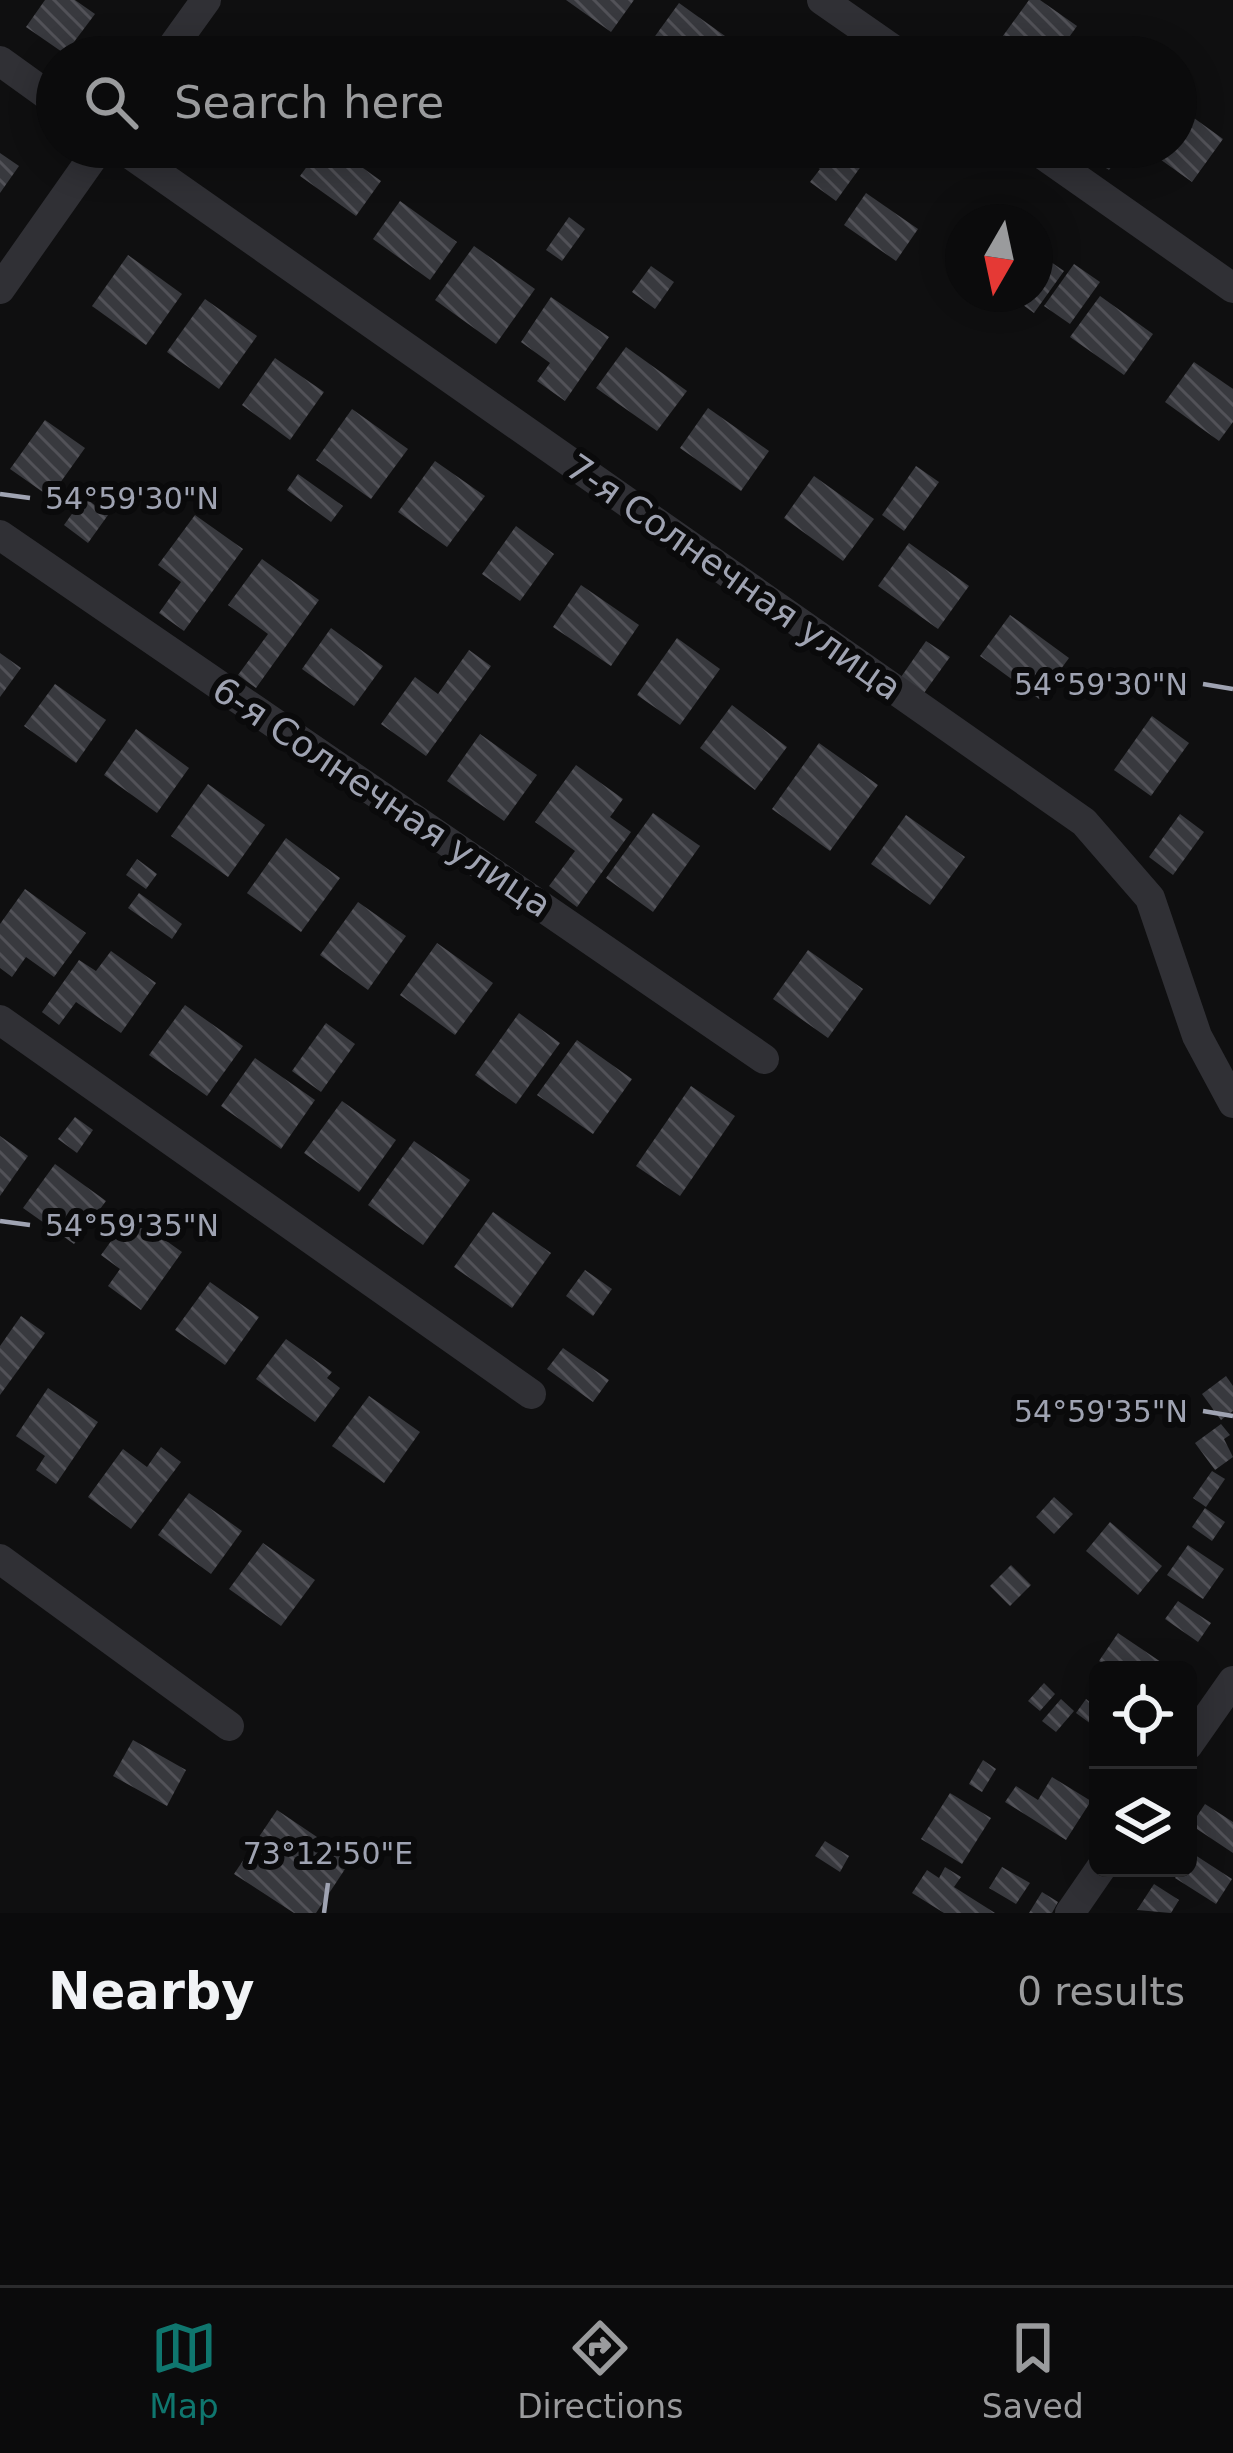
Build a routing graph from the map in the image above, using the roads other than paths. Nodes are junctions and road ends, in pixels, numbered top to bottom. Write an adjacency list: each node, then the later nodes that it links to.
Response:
1 (206, 0): 3 (street)
2 (822, 0): 4 (street)
3 (180, 36)
4 (874, 36)
5 (0, 61): 6 (street)
6 (36, 87)
7 (85, 168): 11 (street)
8 (149, 168): 15 (street, 7-я Солнечная улица)
9 (1062, 168): 10 (street)
10 (1233, 288)
11 (0, 289)
12 (0, 535): 14 (street, 6-я Солнечная улица)
13 (0, 1020): 16 (street)
14 (764, 1059)
15 (1233, 1103)
16 (531, 1394)
17 (0, 1559): 19 (street)
18 (1233, 1681): 20 (street)
19 (229, 1726)
20 (1197, 1732)
21 (1095, 1877): 22 (street)
22 (1070, 1913)

